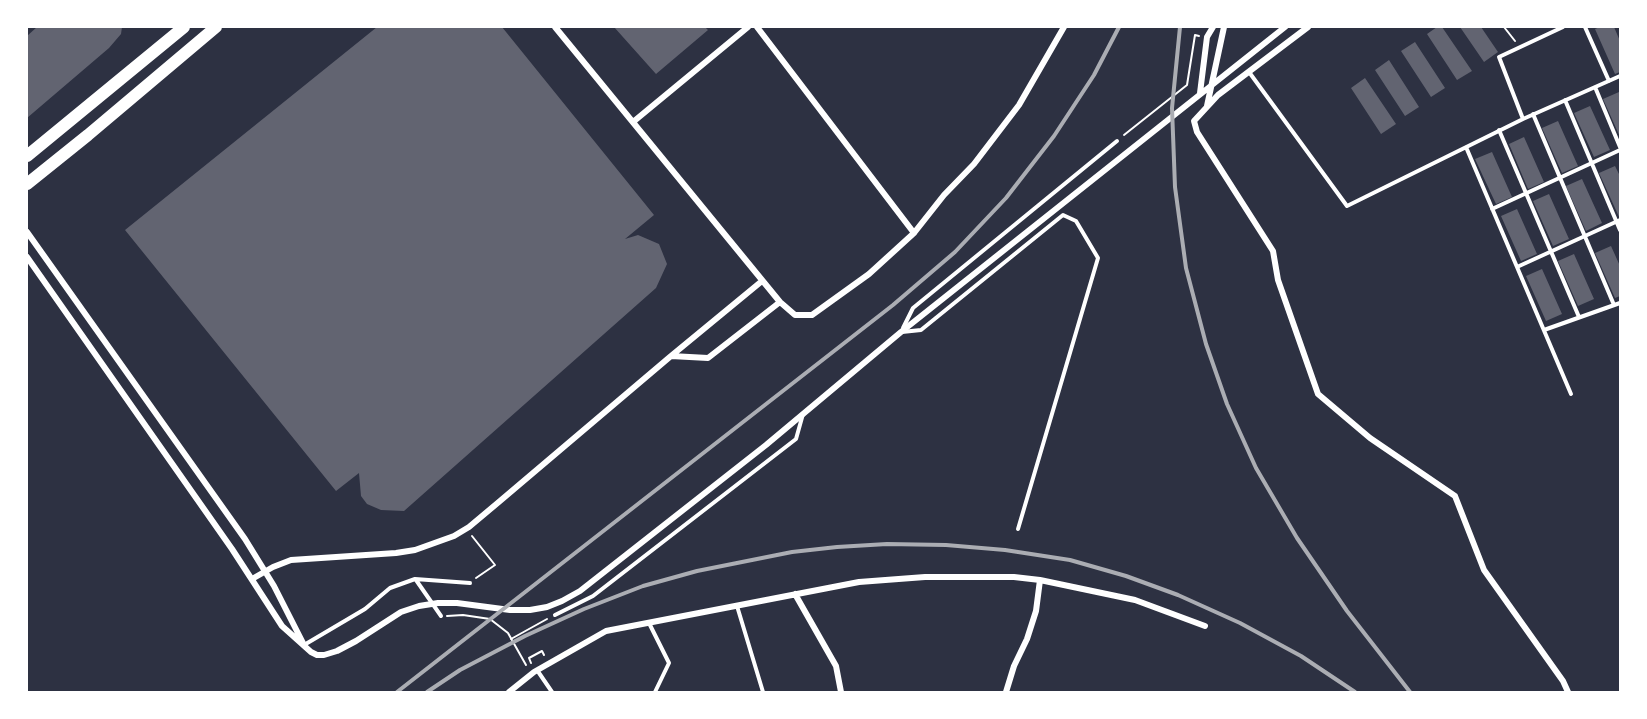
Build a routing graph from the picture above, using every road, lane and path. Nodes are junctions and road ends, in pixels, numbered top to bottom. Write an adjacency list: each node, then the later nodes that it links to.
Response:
1 (216, 27): 33 (main road)
2 (555, 27): 25 (street)
3 (748, 27): 25 (street)
4 (757, 27): 39 (street)
5 (1065, 27): 39 (street)
6 (1213, 27): 20 (street)
7 (1224, 27): 22 (street)
8 (1284, 27): 20 (street)
9 (1308, 27): 15 (street)
10 (1504, 27): 14 (path)
11 (1563, 27): 14 (lane)
12 (1585, 27): 17 (lane)
13 (179, 29): 30 (main road)
14 (1519, 47): 24 (lane)
15 (1249, 72): 22 (street); 28 (lane)
16 (1620, 76): 17 (lane)
17 (1609, 81): 19 (lane)
18 (1186, 85): 27 (path)
19 (1595, 87): 21 (lane); 29 (lane)
20 (1200, 93): 50 (street)
21 (1565, 100): 23 (lane); 31 (lane)
22 (1207, 109): 77 (street)
23 (1533, 114): 24 (lane); 32 (lane)
24 (1522, 118): 26 (lane)
25 (633, 122): 44 (street)
26 (1499, 130): 28 (lane); 34 (lane)
27 (1117, 141): 50 (lane)
28 (1466, 147): 35 (lane)
29 (1620, 149): 31 (lane)
30 (27, 156)
31 (1592, 163): 32 (lane); 36 (lane)
32 (1560, 178): 34 (lane); 40 (lane)
33 (27, 184)
34 (1526, 193): 35 (lane); 41 (lane)
35 (1492, 209): 43 (lane)
36 (1618, 221): 37 (lane); 40 (lane)
37 (1620, 230)
38 (27, 232): 56 (street)
39 (914, 233): 45 (street)
40 (1585, 236): 41 (lane); 47 (lane)
41 (1551, 251): 43 (lane); 48 (lane)
42 (27, 257): 57 (street)
43 (1517, 267): 49 (lane)
44 (762, 281): 45 (street); 51 (street)
45 (780, 302): 51 (street)
46 (1620, 303): 47 (lane)
47 (1614, 305): 48 (lane)
48 (1579, 317): 49 (lane)
49 (1544, 330): 52 (lane)
50 (901, 332): 53 (street); 55 (lane)
51 (671, 356): 54 (street)
52 (1571, 394)
53 (804, 414): 63 (lane); 68 (street)
54 (466, 529): 56 (street); 60 (path)
55 (1018, 529)
56 (266, 571): 57 (street); 68 (street)
57 (252, 579): 68 (street)
58 (415, 579): 60 (lane); 64 (lane); 68 (lane)
59 (1040, 580): 61 (street); 66 (street); 76 (street)
60 (470, 583)
61 (795, 594): 62 (street); 75 (street)
62 (737, 605): 65 (street); 74 (lane)
63 (555, 615): 67 (path)
64 (441, 616): 67 (path)
65 (649, 622): 70 (street); 73 (lane)
66 (1205, 626)
67 (511, 639): 69 (path)
68 (304, 645)
69 (528, 669)
70 (537, 670): 71 (street); 72 (lane)
71 (509, 692)
72 (552, 692)
73 (655, 692)
74 (763, 692)
75 (841, 692)
76 (1006, 692)
77 (1568, 692)

